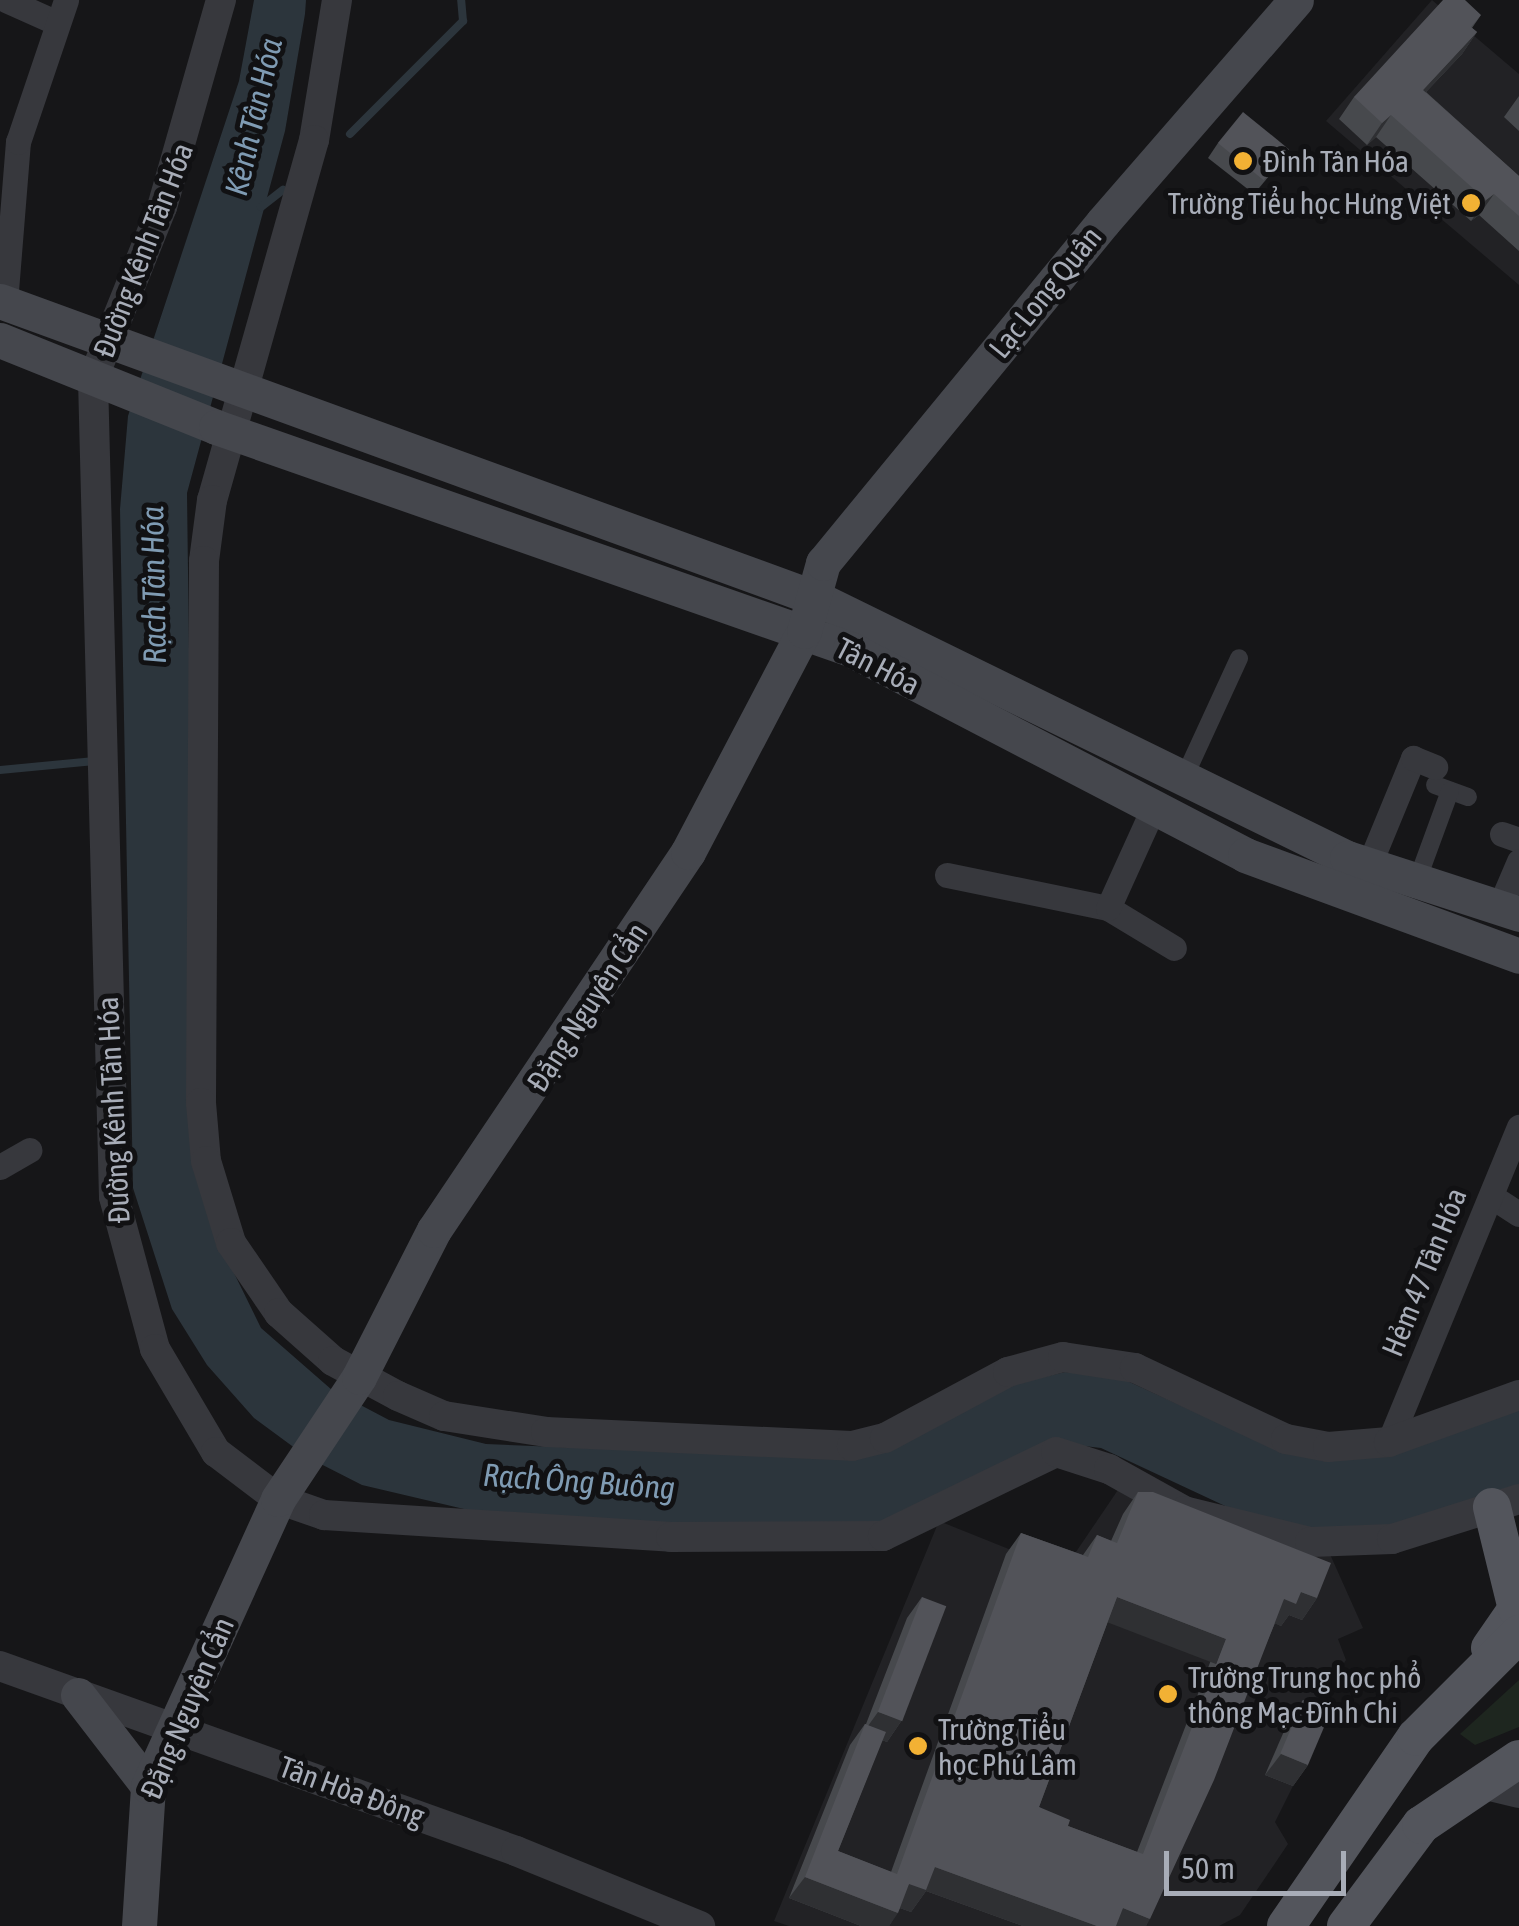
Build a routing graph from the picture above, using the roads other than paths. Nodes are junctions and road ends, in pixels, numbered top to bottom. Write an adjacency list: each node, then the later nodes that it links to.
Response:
1 (6, 0): 5 (street)
2 (221, 0): 8 (street, Đường Kênh Tân Hóa)
3 (337, 0): 10 (street)
4 (1296, 0): 12 (main road, Lạc Long Quân)
5 (61, 11): 6 (street)
6 (2, 302): 8 (main road, Tân Hóa)
7 (0, 340): 9 (main road, Tân Hóa)
8 (118, 346): 9 (street, Đường Kênh Tân Hóa); 10 (main road, Tân Hóa)
9 (104, 383): 11 (main road, Tân Hóa); 33 (street, Đường Kênh Tân Hóa)
10 (238, 390): 11 (street); 12 (main road, Tân Hóa)
11 (224, 430): 12 (main road, Tân Hóa); 30 (street)
12 (811, 614): 14 (main road, Tân Hóa); 16 (main road, Tân Hóa); 30 (main road, Đặng Nguyên Cẩn)
13 (1238, 658): 14 (street)
14 (1183, 780): 18 (main road, Tân Hóa)
15 (1447, 785): 18 (street); 20 (street)
16 (1153, 809): 21 (street); 24 (main road, Tân Hóa)
17 (1519, 860): 22 (street)
18 (1369, 865): 20 (main road, Tân Hóa)
19 (947, 874): 21 (street)
20 (1418, 881): 22 (main road, Tân Hóa)
21 (1108, 908): 23 (street)
22 (1509, 911)
23 (1174, 948)
24 (1519, 956)
25 (1519, 1127): 28 (street, Hẻm 47 Tân Hóa)
26 (29, 1150): 27 (street)
27 (0, 1166)
28 (1490, 1196): 29 (street); 32 (street, Hẻm 47 Tân Hóa)
29 (1519, 1214)
30 (359, 1376): 32 (street); 33 (main road, Đặng Nguyên Cẩn)
31 (1519, 1395): 32 (street)
32 (1389, 1442)
33 (278, 1498): 34 (street, Đường Kênh Tân Hóa); 38 (main road, Đặng Nguyên Cẩn)
34 (1505, 1503): 35 (main road)
35 (1518, 1616): 47 (main road)
36 (0, 1666): 37 (street, Tân Hòa Đông)
37 (78, 1695): 38 (street, Tân Hòa Đông); 41 (main road)
38 (177, 1728): 41 (main road, Đặng Nguyên Cẩn); 44 (street, Tân Hòa Đông)
39 (1519, 1760): 40 (main road)
40 (1477, 1783): 42 (street); 43 (main road)
41 (148, 1786): 45 (main road, Đặng Nguyên Cẩn)
42 (1519, 1793)
43 (1356, 1916)
44 (669, 1920): 46 (street, Tân Hòa Đông)
45 (139, 1926)
46 (700, 1926)
47 (1286, 1926)

